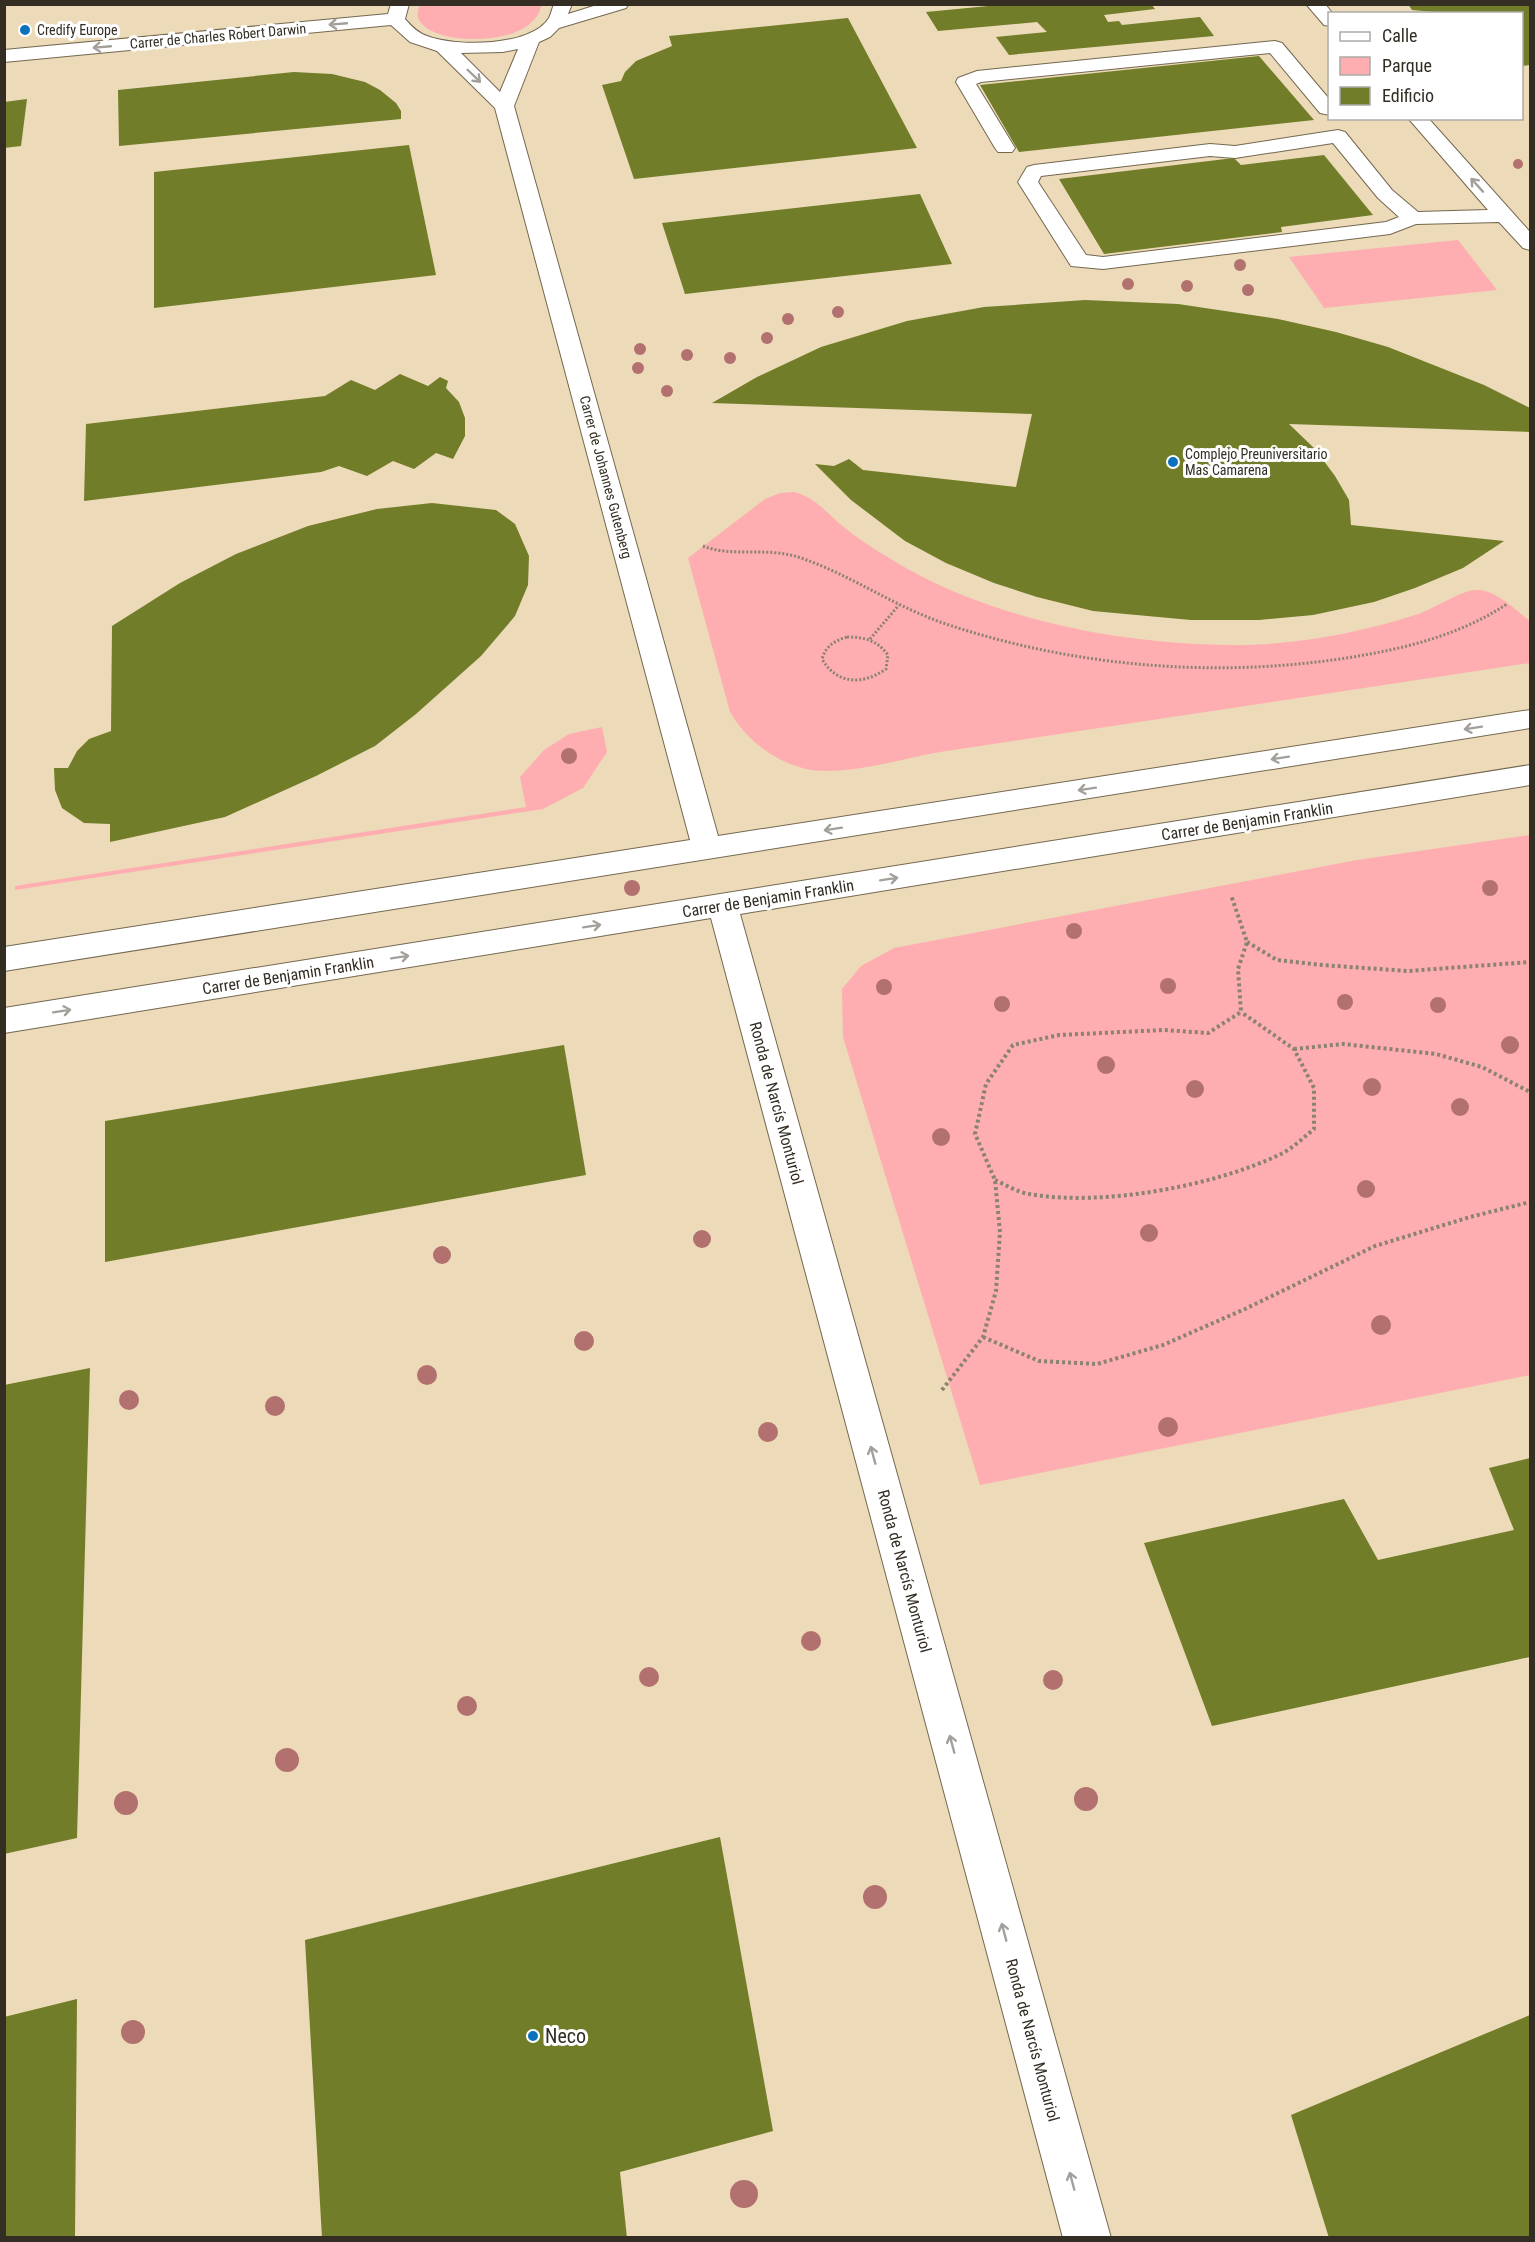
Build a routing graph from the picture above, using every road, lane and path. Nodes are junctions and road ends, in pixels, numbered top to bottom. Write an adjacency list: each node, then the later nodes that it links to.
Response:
1 (563, 4): 6 (street)
2 (620, 4): 6 (street)
3 (1315, 4): 5 (street)
4 (398, 12): 8 (street); 9 (street, Carrer de Charles Robert Darwin, one-way to 9)
5 (1328, 20)
6 (555, 24): 7 (street)
7 (531, 38): 8 (street); 10 (street)
8 (443, 46): 10 (street, one-way to 10)
9 (4, 56)
10 (504, 106): 23 (street, Carrer de Johannes Gutenberg)
11 (1328, 109): 13 (street)
12 (1420, 120): 14 (street, one-way to 12)
13 (1005, 148)
14 (1505, 216): 15 (street); 16 (street)
15 (1413, 218): 15 (street)
16 (1530, 244)
17 (704, 546): 19 (path)
18 (1507, 604): 19 (path)
19 (899, 605): 20 (path)
20 (870, 639): 20 (path)
21 (1530, 719): 23 (street, one-way to 23)
22 (1530, 775): 25 (street, Carrer de Benjamin Franklin, one-way to 22)
23 (707, 848): 27 (street)
24 (1231, 896): 26 (path)
25 (723, 905): 30 (street, Carrer de Benjamin Franklin, one-way to 25); 37 (street, Ronda de Narcís Monturiol, one-way to 25)
26 (1247, 942): 28 (path); 29 (path)
27 (4, 959)
28 (1530, 962)
29 (1241, 1012): 31 (path); 33 (path)
30 (4, 1021)
31 (1294, 1049): 32 (path); 33 (path)
32 (1530, 1092)
33 (995, 1180): 35 (path)
34 (1530, 1202): 35 (path)
35 (983, 1337): 36 (path)
36 (942, 1390)
37 (1087, 2238)

